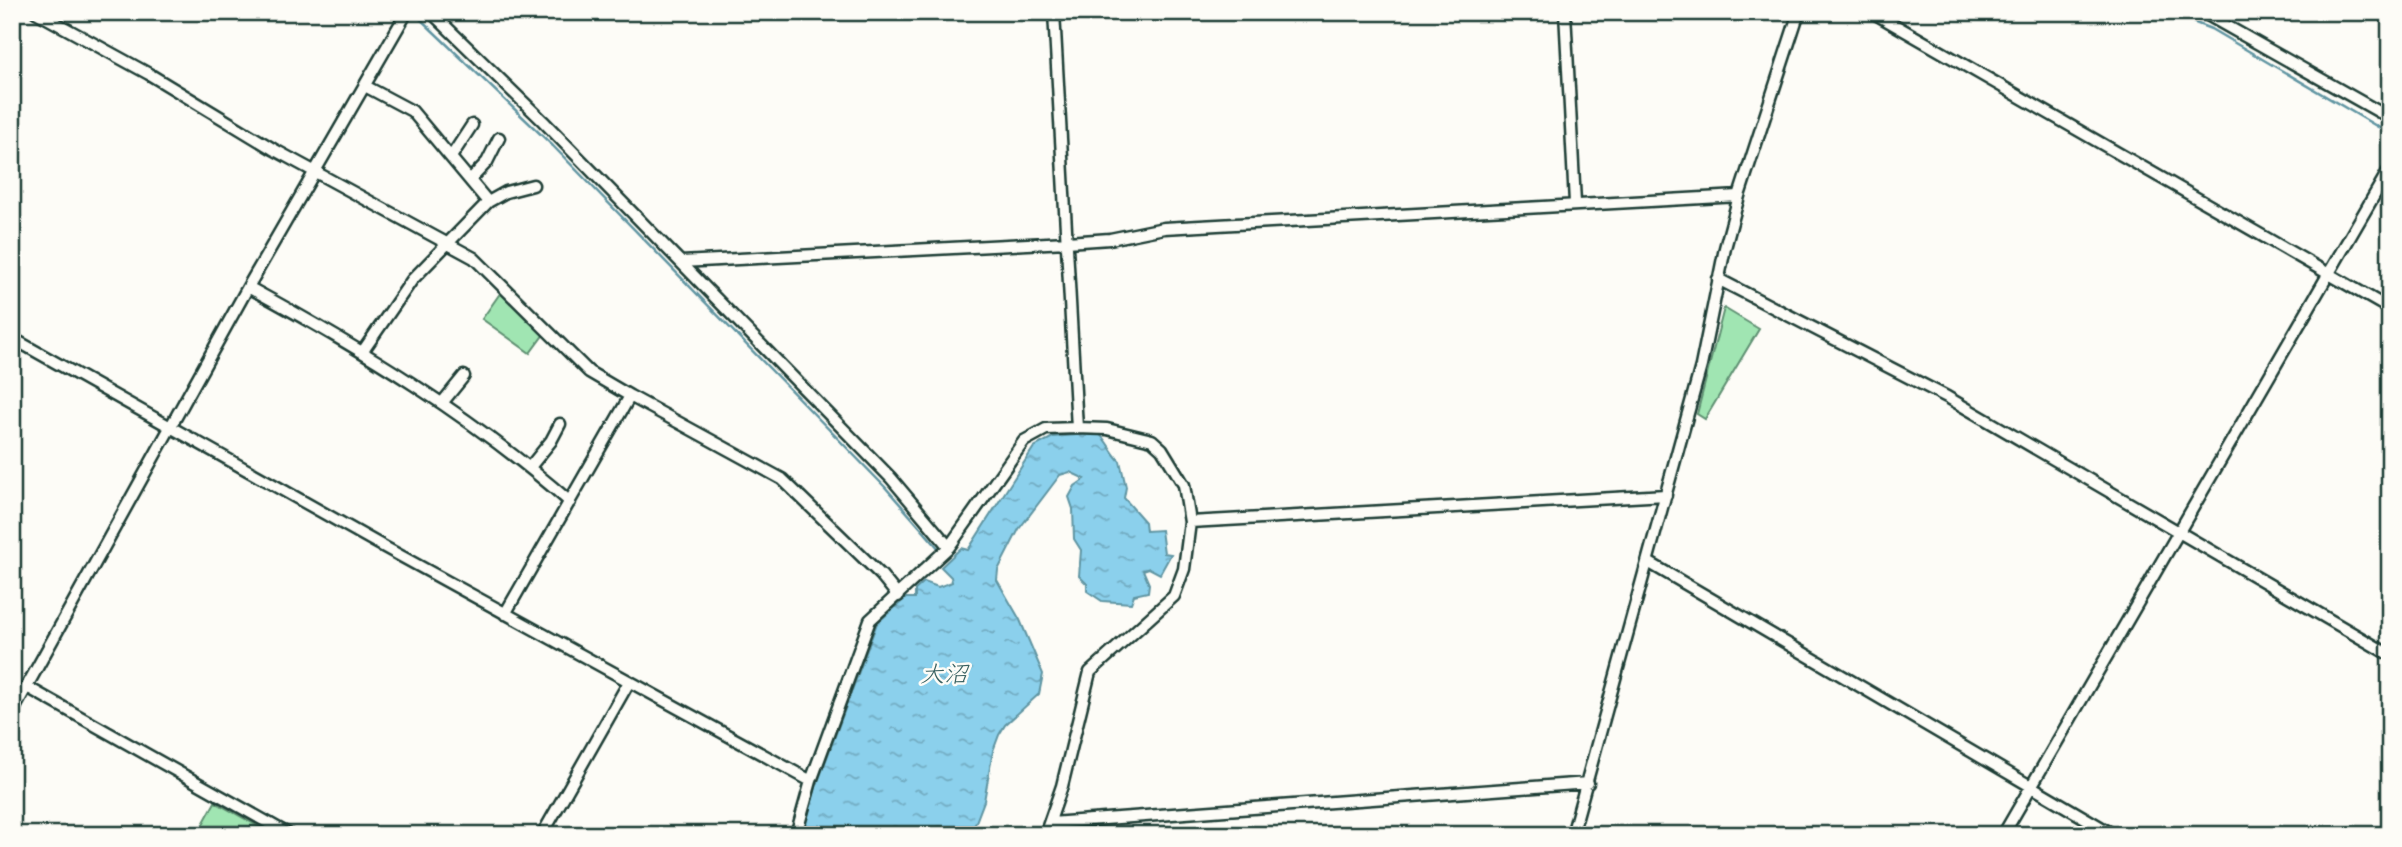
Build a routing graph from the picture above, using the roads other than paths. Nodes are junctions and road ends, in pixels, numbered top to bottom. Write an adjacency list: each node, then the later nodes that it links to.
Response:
1 (36, 12): 16 (street)
2 (393, 12): 9 (street)
3 (431, 12): 24 (street)
4 (1054, 12): 22 (street)
5 (1564, 12): 21 (street)
6 (1799, 12): 19 (street)
7 (1872, 12): 25 (street)
8 (2202, 12): 11 (street)
9 (406, 15): 10 (street)
10 (365, 86): 14 (street); 16 (street)
11 (2390, 118)
12 (471, 125): 14 (street)
13 (499, 138): 17 (street)
14 (451, 158): 17 (street)
15 (2390, 169): 25 (street)
16 (315, 171): 23 (street); 27 (street)
17 (470, 180): 20 (street)
18 (533, 185): 20 (street)
19 (1739, 196): 21 (street); 26 (street)
20 (488, 202): 23 (street)
21 (1575, 203): 22 (street)
22 (1067, 242): 24 (street); 36 (street)
23 (447, 245): 30 (street); 32 (street)
24 (681, 262): 42 (street)
25 (2329, 273): 28 (street); 41 (street)
26 (1718, 279): 38 (street); 41 (street)
27 (248, 287): 30 (street); 35 (street)
28 (2390, 309)
29 (12, 338): 35 (street)
30 (363, 351): 33 (street)
31 (464, 376): 33 (street)
32 (630, 396): 39 (street); 44 (street)
33 (442, 403): 37 (street)
34 (560, 424): 37 (street)
35 (172, 426): 45 (street); 48 (street)
36 (1077, 428): 40 (street); 42 (street)
37 (530, 467): 39 (street)
38 (1666, 495): 40 (street); 43 (street)
39 (570, 502): 45 (street)
40 (1190, 522): 53 (street)
41 (2179, 535): 46 (street); 52 (street)
42 (945, 551): 44 (street)
43 (1648, 562): 51 (street); 52 (street)
44 (898, 596): 50 (street)
45 (505, 614): 47 (street)
46 (2390, 655)
47 (629, 682): 50 (street); 55 (street)
48 (27, 687): 49 (street); 54 (street)
49 (12, 713)
50 (811, 780): 56 (street)
51 (1588, 783): 53 (street); 58 (street)
52 (2031, 787): 59 (street); 60 (street)
53 (1051, 823): 57 (street)
54 (290, 835)
55 (542, 835)
56 (796, 835)
57 (1045, 835)
58 (1572, 835)
59 (2003, 835)
60 (2114, 835)

